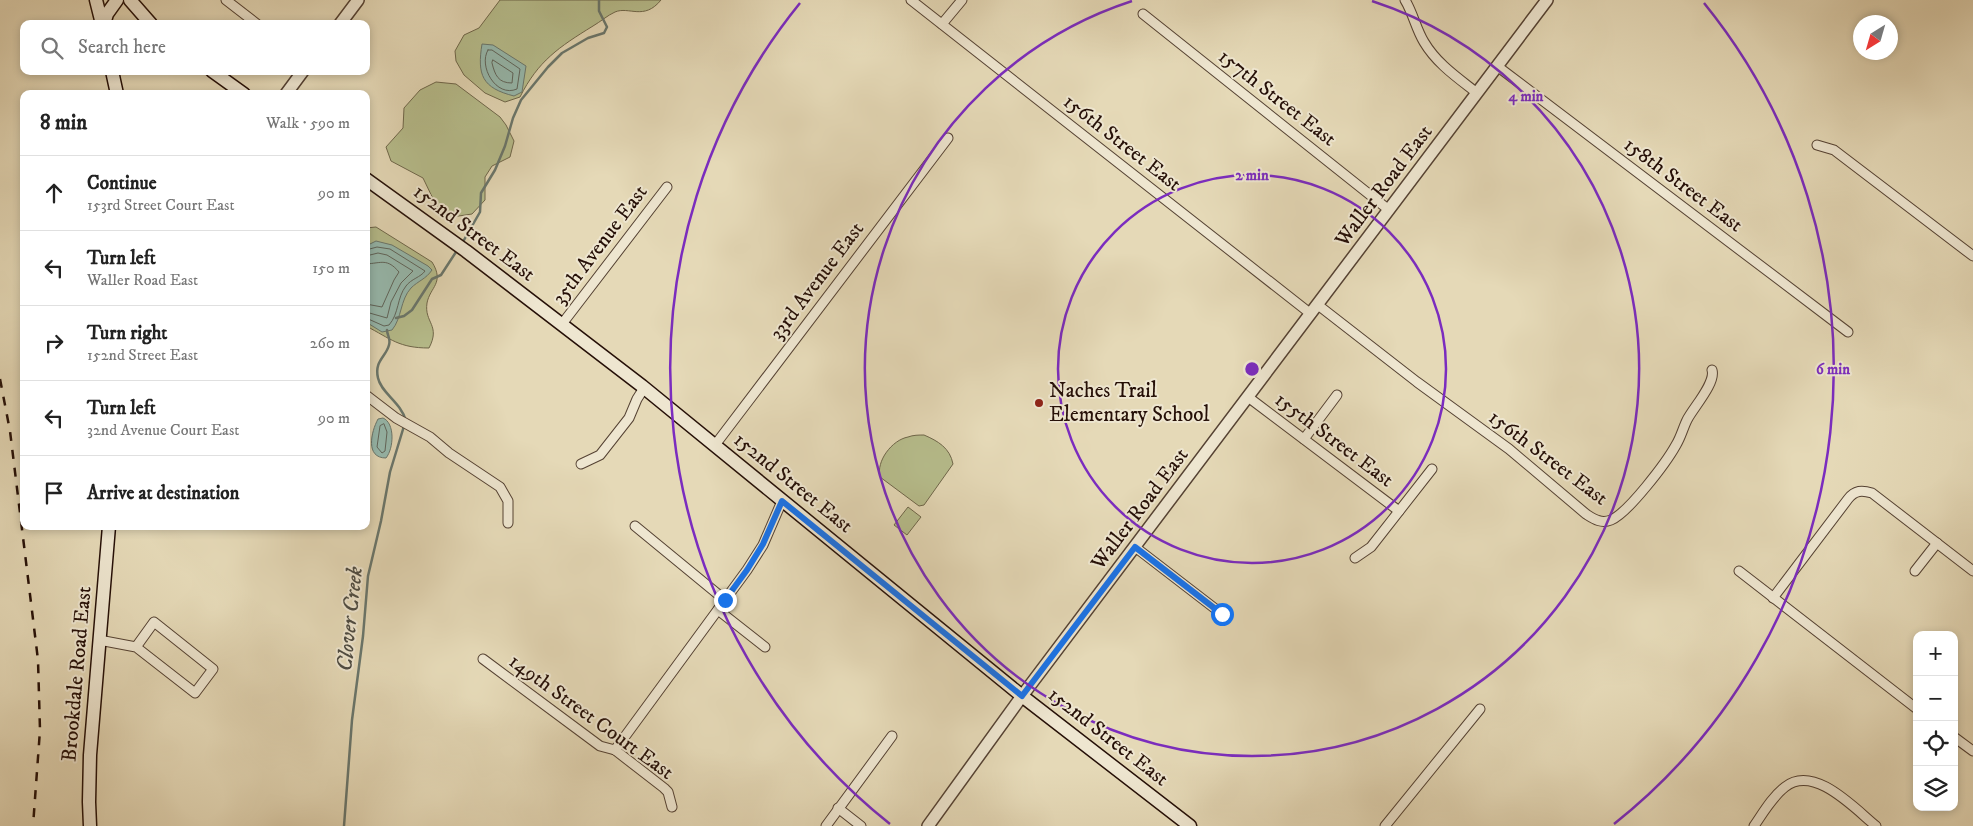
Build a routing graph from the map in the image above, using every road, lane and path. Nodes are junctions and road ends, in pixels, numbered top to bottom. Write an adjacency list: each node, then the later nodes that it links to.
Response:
1 (96, 0): 11 (main road)
2 (117, 0): 12 (main road)
3 (130, 0): 13 (main road)
4 (226, 0): 14 (street)
5 (358, 0): 15 (street)
6 (911, 0): 16 (street, 156th Street East)
7 (962, 0): 16 (street)
8 (1405, 0): 24 (street)
9 (1547, 0): 17 (street, Waller Road East)
10 (1143, 14): 29 (street, 157th Street East)
11 (102, 20)
12 (105, 20)
13 (148, 20)
14 (252, 20)
15 (343, 20)
16 (942, 24): 31 (street, 156th Street East)
17 (1497, 66): 24 (street, Waller Road East); 33 (street, 158th Street East)
18 (113, 75): 21 (main road)
19 (218, 75): 22 (main road)
20 (300, 75): 23 (street)
21 (116, 90)
22 (238, 90)
23 (289, 90)
24 (1477, 93): 29 (street, Waller Road East)
25 (948, 138): 40 (street, 33rd Avenue East)
26 (1817, 145): 30 (street)
27 (370, 182): 32 (main road, 152nd Street East)
28 (667, 187): 32 (street, 35th Avenue East)
29 (1390, 210): 31 (street, Waller Road East)
30 (1973, 256)
31 (1314, 309): 34 (street, 156th Street East); 37 (street, Waller Road East)
32 (562, 324): 35 (main road, 152nd Street East)
33 (1848, 332)
34 (1712, 370)
35 (644, 388): 40 (main road, 152nd Street East); 41 (street)
36 (1336, 395): 39 (street)
37 (1248, 397): 39 (street, 155th Street East); 49 (street, Waller Road East)
38 (370, 398): 45 (street)
39 (1304, 439): 44 (street, 155th Street East)
40 (715, 445): 43 (main road, 152nd Street East)
41 (581, 464)
42 (1432, 469): 44 (street)
43 (782, 501): 55 (street); 62 (main road, 152nd Street East)
44 (1399, 511): 50 (street)
45 (508, 523)
46 (635, 526): 55 (street)
47 (109, 530): 58 (main road, Brookdale Road East)
48 (1937, 543): 51 (street); 53 (street); 54 (street)
49 (1135, 547): 57 (street); 62 (street, Waller Road East)
50 (1355, 558)
51 (1973, 570)
52 (1739, 571): 54 (street)
53 (1915, 571)
54 (1773, 598): 63 (street)
55 (725, 600): 56 (street)
56 (718, 610): 60 (street); 67 (street)
57 (1222, 614)
58 (99, 640): 59 (street); 71 (main road, Brookdale Road East)
59 (136, 647): 59 (street)
60 (765, 647)
61 (483, 659): 67 (street, 149th Street Court East)
62 (1022, 696): 74 (street, Waller Road East); 75 (main road, 152nd Street East)
63 (1913, 705)
64 (1480, 709): 76 (street)
65 (892, 736): 70 (street)
66 (1958, 740): 68 (street)
67 (615, 750): 69 (street, 149th Street Court East)
68 (1973, 751)
69 (672, 807)
70 (838, 808): 72 (street); 73 (street)
71 (90, 826)
72 (826, 826)
73 (861, 826)
74 (928, 826)
75 (1190, 826)
76 (1385, 826)
77 (1754, 826): 78 (street)
78 (1876, 826)

